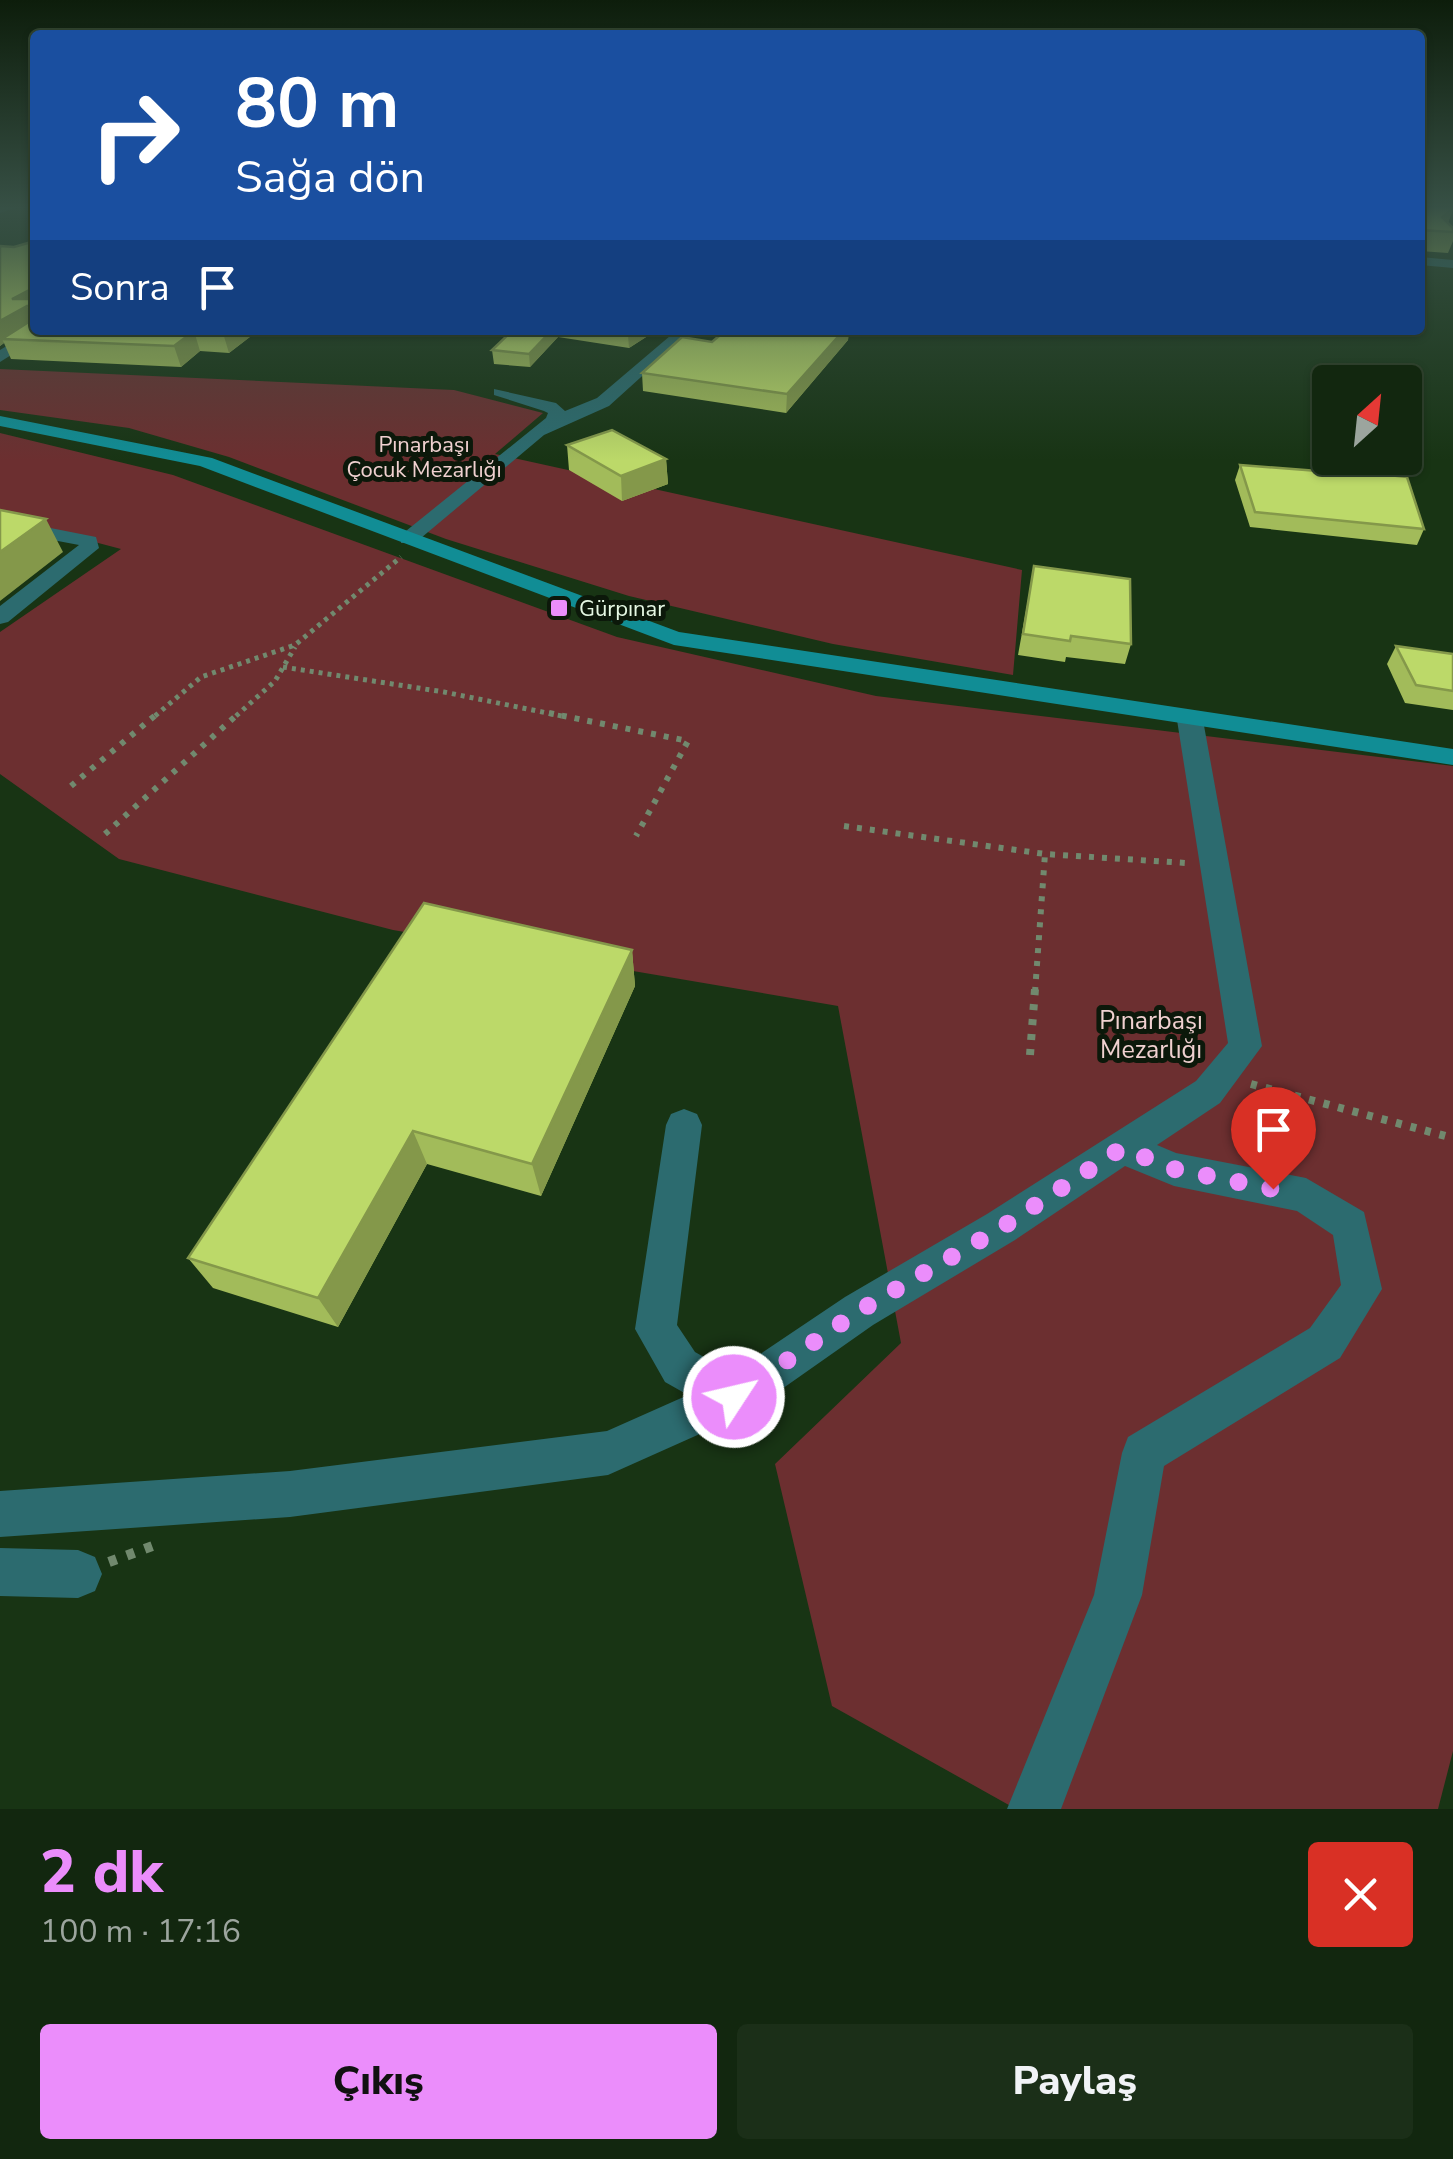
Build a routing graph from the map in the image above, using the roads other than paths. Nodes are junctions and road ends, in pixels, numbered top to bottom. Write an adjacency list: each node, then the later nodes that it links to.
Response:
1 (36, 335): 3 (street)
2 (680, 335): 5 (street)
3 (0, 357)
4 (500, 392): 5 (street)
5 (554, 420): 8 (street)
6 (0, 421): 8 (main road)
7 (0, 524): 9 (street)
8 (413, 541): 10 (main road)
9 (0, 618)
10 (1190, 720): 11 (main road); 13 (street)
11 (1453, 758)
12 (684, 1125): 14 (street)
13 (1122, 1148): 14 (street); 18 (street)
14 (734, 1397): 15 (street)
15 (0, 1514)
16 (0, 1572): 17 (street)
17 (78, 1574)
18 (1034, 1809)

